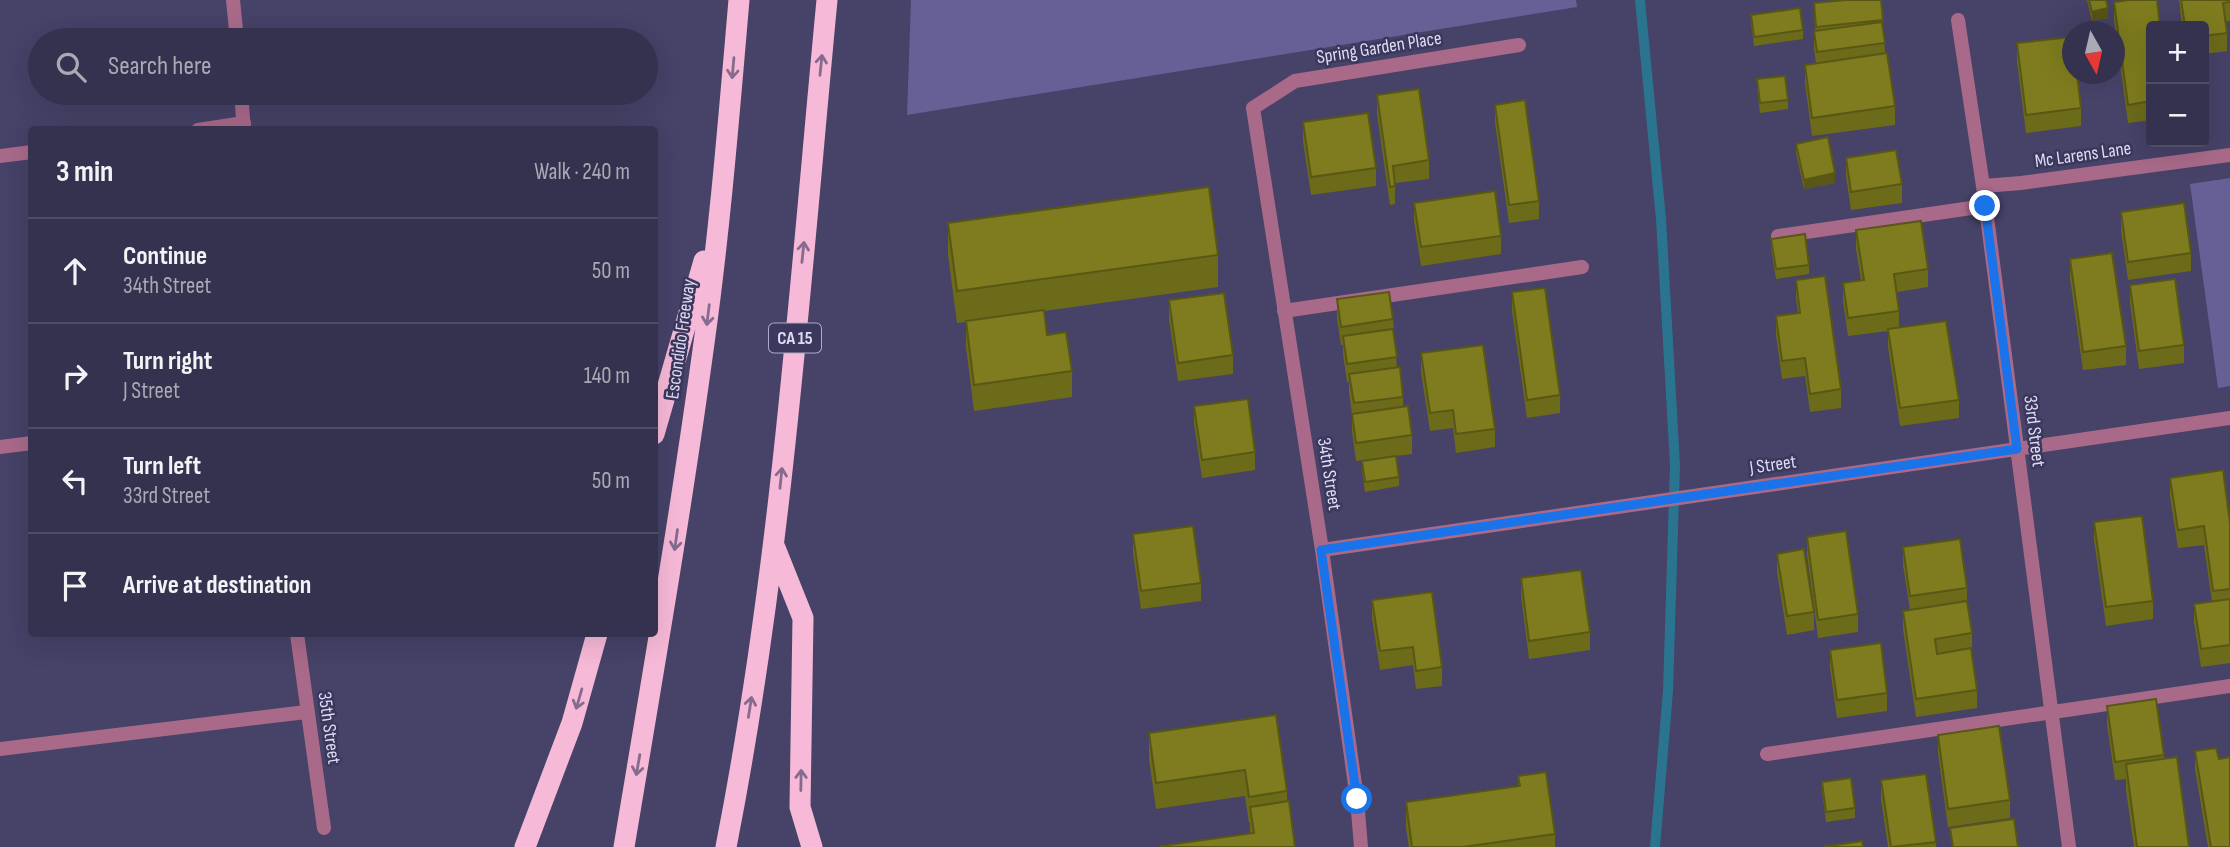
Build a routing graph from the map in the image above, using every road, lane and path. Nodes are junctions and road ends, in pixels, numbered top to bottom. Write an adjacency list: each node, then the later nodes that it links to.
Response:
1 (233, 0): 5 (street)
2 (739, 0): 14 (highway, Escondido Freeway, one-way to 14)
3 (827, 0): 24 (highway, CA 15, one-way to 3)
4 (1958, 20): 13 (street, 33rd Street)
5 (236, 28)
6 (1519, 45): 8 (street, Spring Garden Place)
7 (242, 105): 9 (street)
8 (1253, 108): 18 (street, 34th Street)
9 (244, 126)
10 (28, 152): 12 (street)
11 (2230, 155): 13 (street, Mc Larens Lane)
12 (0, 156)
13 (1983, 187): 15 (street, 33rd Street)
14 (722, 199): 20 (highway); 35 (highway, Escondido Freeway, one-way to 35)
15 (1985, 206): 16 (street); 23 (street, 33rd Street)
16 (1779, 236)
17 (1582, 267): 18 (street)
18 (1284, 311): 25 (street, 34th Street)
19 (2230, 418): 23 (street, J Street)
20 (658, 420)
21 (28, 444): 22 (street)
22 (0, 447)
23 (2017, 449): 25 (street, J Street); 30 (street, 33rd Street)
24 (774, 546): 36 (highway, CA 15, one-way to 24); 37 (highway, one-way to 24)
25 (1321, 550): 38 (street, 34th Street)
26 (297, 637): 29 (street, 35th Street)
27 (596, 637): 34 (highway, one-way to 34)
28 (2230, 686): 30 (street)
29 (306, 712): 31 (street); 33 (street, 35th Street)
30 (2050, 713): 32 (street); 39 (street, 33rd Street)
31 (0, 749)
32 (1767, 754)
33 (324, 828)
34 (525, 847)
35 (624, 847)
36 (726, 847)
37 (812, 847)
38 (1361, 847)
39 (2069, 847)

